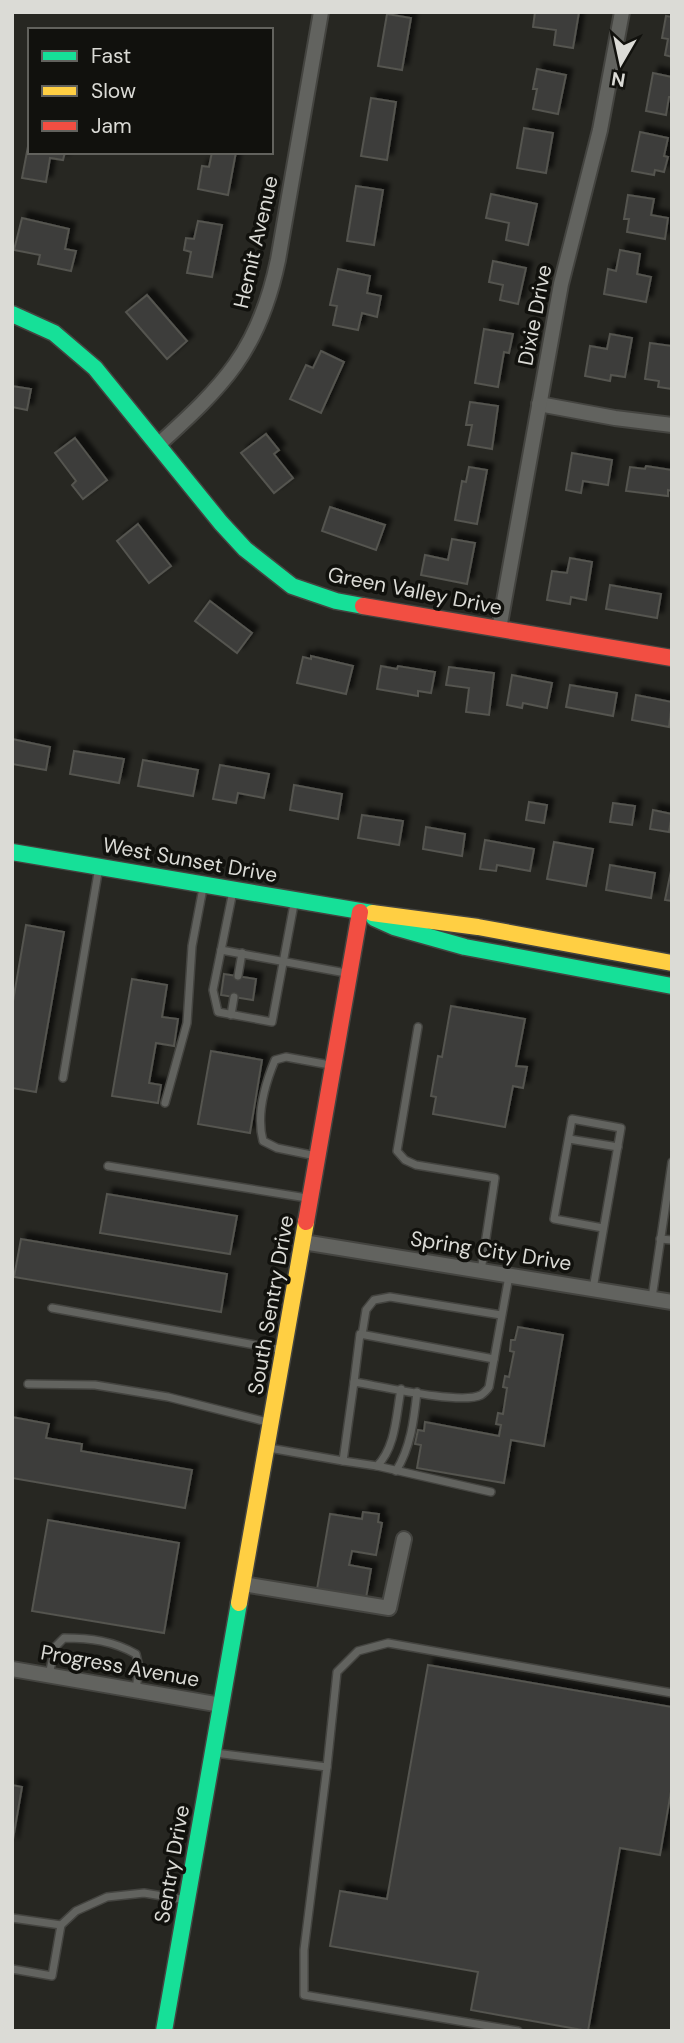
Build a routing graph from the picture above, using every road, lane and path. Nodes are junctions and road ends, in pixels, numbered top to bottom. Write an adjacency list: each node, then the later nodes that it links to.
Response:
1 (321, 12): 6 (street, Hemit Avenue)
2 (622, 12): 4 (street, Dixie Drive)
3 (12, 314): 6 (street, Green Valley Drive)
4 (539, 404): 5 (street); 7 (street, Dixie Drive)
5 (672, 425)
6 (158, 445): 7 (street, Green Valley Drive)
7 (499, 629): 8 (street, Green Valley Drive)
8 (672, 658)
9 (12, 852): 10 (street, West Sunset Drive)
10 (99, 866): 11 (street, West Sunset Drive); 26 (lane)
11 (204, 884): 12 (street, West Sunset Drive); 27 (lane)
12 (233, 889): 13 (street, West Sunset Drive); 15 (lane)
13 (295, 900): 14 (street, West Sunset Drive); 17 (lane)
14 (360, 912): 18 (street, West Sunset Drive); 19 (street, South Sentry Drive); 21 (street, West Sunset Drive)
15 (221, 950): 16 (lane); 23 (lane)
16 (242, 953): 17 (lane); 20 (lane)
17 (283, 961): 19 (lane); 23 (lane)
18 (672, 963)
19 (351, 974): 25 (street, South Sentry Drive)
20 (238, 976)
21 (672, 986)
22 (234, 997): 23 (lane)
23 (231, 1015)
24 (418, 1027): 38 (lane)
25 (334, 1066): 30 (street, South Sentry Drive); 30 (lane)
26 (63, 1078)
27 (165, 1103)
28 (569, 1139): 29 (lane); 29 (lane); 34 (lane)
29 (618, 1147): 34 (lane)
30 (318, 1156): 33 (street, South Sentry Drive)
31 (672, 1162): 35 (lane)
32 (108, 1166): 33 (lane)
33 (311, 1199): 37 (street, South Sentry Drive)
34 (603, 1228): 40 (lane)
35 (660, 1239): 36 (lane); 41 (lane)
36 (672, 1240)
37 (303, 1242): 38 (street, Spring City Drive); 46 (street, South Sentry Drive)
38 (481, 1271): 39 (street, Spring City Drive)
39 (509, 1276): 40 (street, Spring City Drive); 44 (lane)
40 (593, 1289): 41 (street, Spring City Drive)
41 (651, 1299): 42 (street, Spring City Drive)
42 (672, 1302)
43 (51, 1308): 46 (lane)
44 (501, 1315): 45 (lane); 47 (lane)
45 (362, 1335): 47 (lane); 48 (lane)
46 (284, 1350): 52 (street, South Sentry Drive)
47 (494, 1359): 51 (lane)
48 (354, 1382): 50 (lane); 54 (lane)
49 (28, 1384): 52 (lane)
50 (401, 1389): 51 (lane); 55 (lane)
51 (417, 1392): 56 (lane)
52 (271, 1423): 53 (street, South Sentry Drive)
53 (267, 1448): 54 (lane); 59 (street, South Sentry Drive)
54 (343, 1461): 55 (lane)
55 (377, 1466): 56 (lane)
56 (396, 1471): 57 (lane)
57 (491, 1492)
58 (404, 1539): 59 (street)
59 (243, 1584): 64 (street, South Sentry Drive)
60 (12, 1669): 61 (street, Progress Avenue)
61 (48, 1675): 62 (street, Progress Avenue); 62 (lane)
62 (136, 1690): 64 (street, Progress Avenue)
63 (672, 1693): 66 (lane)
64 (221, 1705): 65 (street, Sentry Drive)
65 (213, 1752): 66 (lane); 67 (street, Sentry Drive)
66 (327, 1767): 72 (lane)
67 (187, 1900): 69 (lane); 71 (street, Sentry Drive)
68 (12, 1918): 69 (lane)
69 (61, 1926): 70 (lane)
70 (12, 1969)
71 (166, 2030)
72 (518, 2031)

